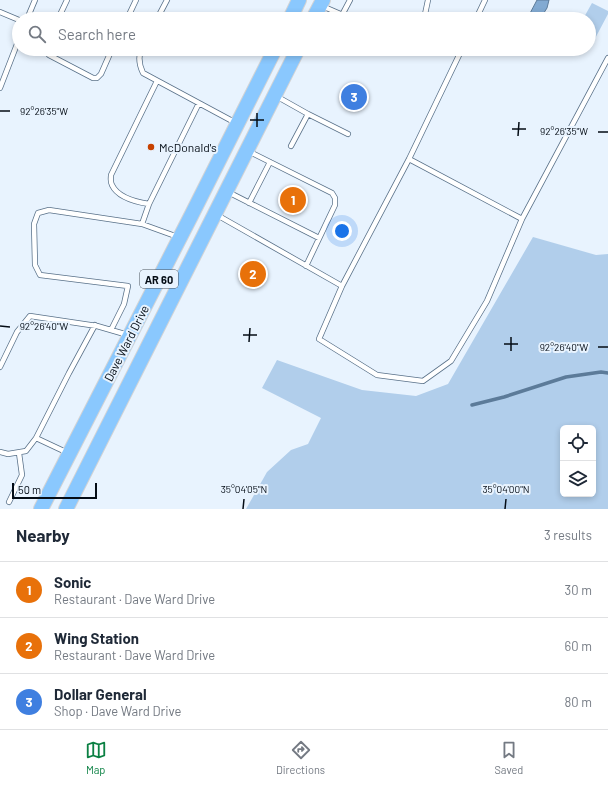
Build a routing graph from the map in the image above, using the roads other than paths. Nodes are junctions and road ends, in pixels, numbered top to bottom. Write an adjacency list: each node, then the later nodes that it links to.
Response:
1 (35, 0): 12 (lane)
2 (67, 0): 13 (lane)
3 (136, 0): 14 (lane)
4 (167, 0): 15 (lane)
5 (294, 0): 16 (main road)
6 (299, 0): 17 (main road)
7 (350, 0): 20 (lane)
8 (428, 0): 21 (lane)
9 (485, 0): 22 (lane)
10 (322, 3): 18 (main road); 19 (lane)
11 (0, 12): 23 (lane)
12 (30, 12)
13 (61, 12)
14 (130, 12)
15 (161, 12)
16 (291, 12)
17 (293, 12)
18 (317, 12)
19 (337, 12)
20 (344, 12)
21 (425, 12)
22 (479, 12)
23 (12, 17)
24 (12, 56): 33 (lane)
25 (51, 56): 26 (lane)
26 (109, 56)
27 (139, 56): 32 (lane)
28 (272, 56): 37 (main road, Dave Ward Drive / AR 60)
29 (294, 56): 34 (main road, Dave Ward Drive / AR 60)
30 (459, 56): 41 (lane)
31 (608, 58): 47 (lane)
32 (158, 81): 35 (lane); 45 (lane)
33 (0, 88)
34 (275, 95): 36 (lane); 40 (main road, Dave Ward Drive / AR 60)
35 (199, 103): 37 (lane); 45 (lane)
36 (308, 114): 38 (lane); 39 (lane)
37 (238, 123): 49 (main road, Dave Ward Drive / AR 60)
38 (348, 134)
39 (291, 146)
40 (247, 150): 42 (lane); 43 (main road, Dave Ward Drive / AR 60)
41 (409, 159): 47 (lane); 52 (lane)
42 (270, 162): 44 (lane); 50 (lane)
43 (226, 192): 44 (lane); 46 (main road, Dave Ward Drive / AR 60)
44 (249, 203): 50 (lane)
45 (149, 204): 48 (lane)
46 (215, 214): 51 (lane); 63 (main road, Dave Ward Drive / AR 60)
47 (522, 219): 52 (lane)
48 (142, 224): 49 (lane); 54 (lane)
49 (180, 238): 55 (main road, Dave Ward Drive / AR 60)
50 (319, 238): 51 (lane)
51 (306, 266): 52 (lane)
52 (342, 286)
53 (95, 326): 54 (lane); 56 (lane); 57 (lane)
54 (111, 330): 55 (lane)
55 (130, 336): 60 (main road, Dave Ward Drive / AR 60)
56 (0, 367)
57 (36, 438): 59 (lane); 60 (lane)
58 (0, 452): 59 (lane)
59 (18, 453): 61 (lane)
60 (70, 454): 62 (main road, Dave Ward Drive / AR 60)
61 (9, 502)
62 (42, 509)
63 (66, 509)

